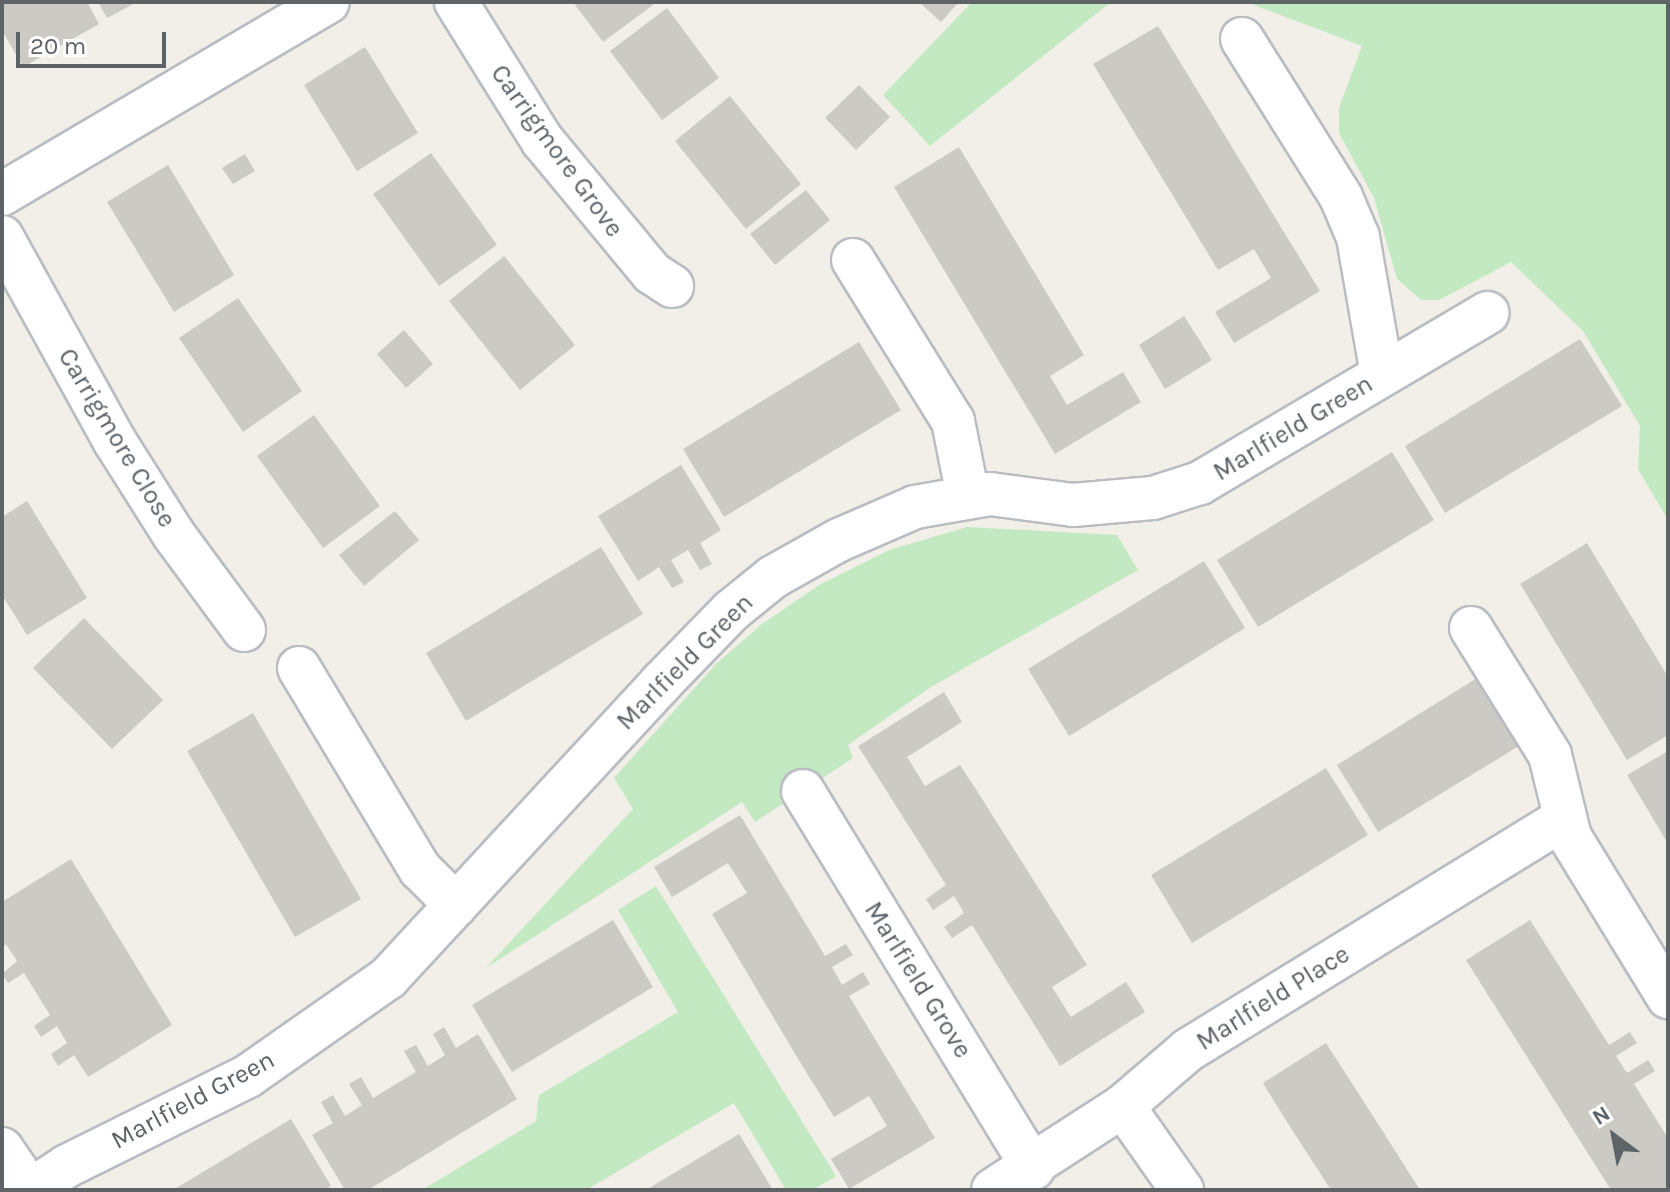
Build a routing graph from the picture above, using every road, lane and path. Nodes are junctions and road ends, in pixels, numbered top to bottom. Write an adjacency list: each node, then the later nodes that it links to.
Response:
1 (328, 2): 4 (street)
2 (456, 2): 7 (street, Carrigmore Grove)
3 (1242, 39): 9 (street, Marlfield Green)
4 (2, 194)
5 (2, 237): 12 (street, Carrigmore Close)
6 (853, 260): 10 (street)
7 (672, 286)
8 (1488, 313): 9 (street, Marlfield Green)
9 (1382, 374): 10 (street, Marlfield Green)
10 (968, 496): 16 (street, Marlfield Green)
11 (1471, 628): 15 (street)
12 (244, 630)
13 (299, 668): 16 (street)
14 (803, 791): 20 (street, Marlfield Grove)
15 (1563, 819): 17 (street); 18 (street, Marlfield Place)
16 (456, 905): 21 (street, Marlfield Green)
17 (1668, 997)
18 (1123, 1106): 20 (street, Marlfield Place); 23 (street)
19 (2, 1149): 21 (street, Marlfield Green)
20 (1033, 1168): 22 (street, Marlfield Place)
21 (31, 1190)
22 (993, 1190)
23 (1182, 1190)

